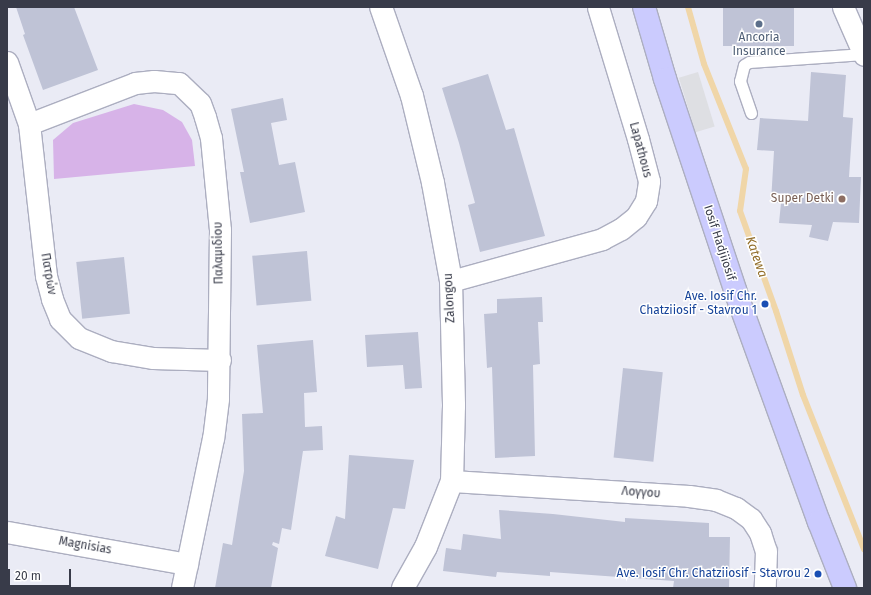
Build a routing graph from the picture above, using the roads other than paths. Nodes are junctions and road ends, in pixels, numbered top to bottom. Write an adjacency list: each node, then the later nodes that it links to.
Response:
1 (381, 7): 9 (street, Zalongou)
2 (598, 7): 9 (street, Lapathous)
3 (644, 7): 17 (main road, Iosif Hadjiiosif)
4 (845, 8): 5 (street)
5 (864, 54): 7 (lane)
6 (7, 62): 8 (street, Πατρών)
7 (750, 113)
8 (30, 124): 10 (street, Πατρών); 10 (street, Παλαμιδίου)
9 (451, 281): 11 (street, Zalongou)
10 (220, 360): 13 (street, Παλαμιδίου)
11 (452, 481): 15 (street, Zalongou); 16 (street, Λογγου)
12 (7, 532): 13 (street, Magnisias)
13 (187, 564): 14 (street, Παλαμιδίου)
14 (182, 588)
15 (404, 588)
16 (765, 588)
17 (845, 588)

